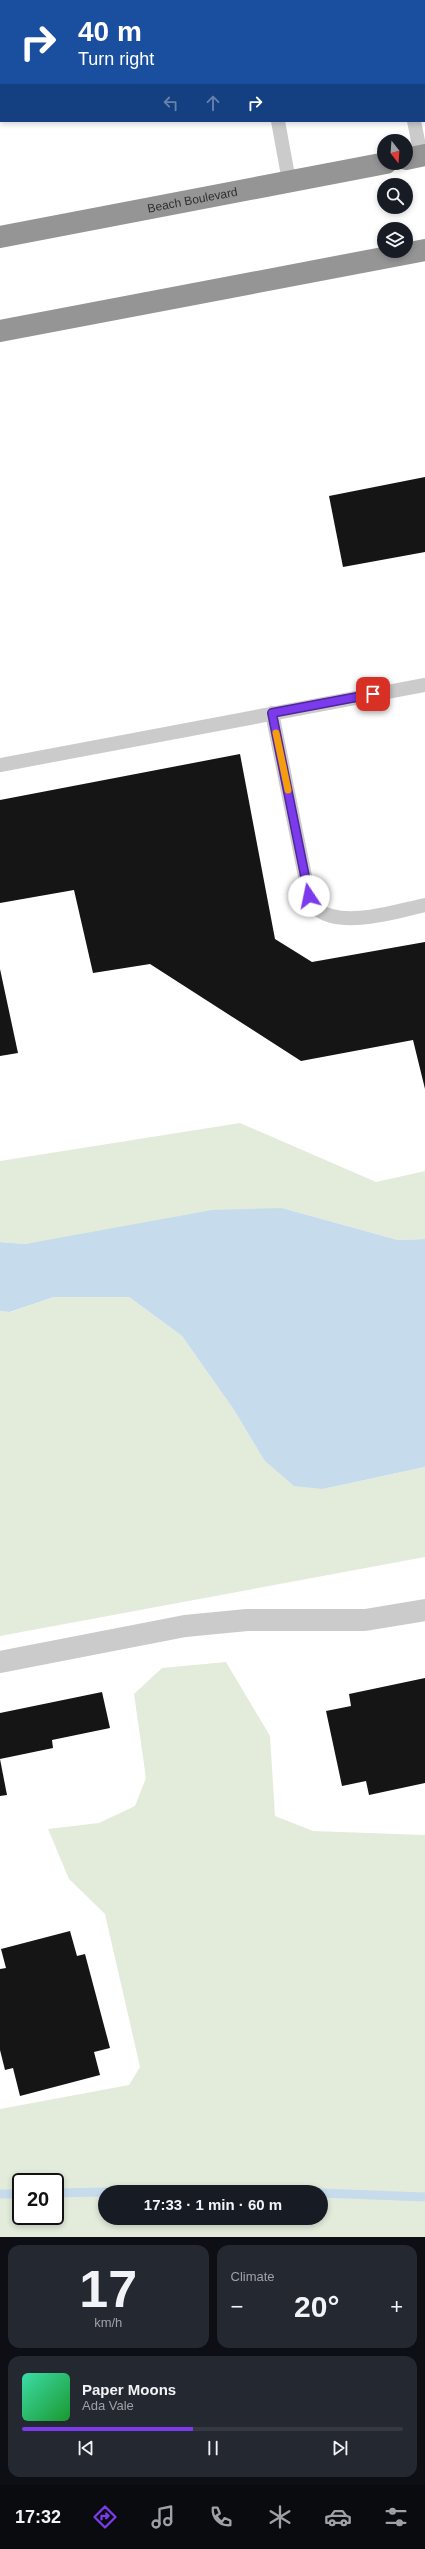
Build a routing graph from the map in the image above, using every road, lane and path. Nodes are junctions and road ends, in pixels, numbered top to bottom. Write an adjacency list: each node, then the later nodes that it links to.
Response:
1 (278, 122): 5 (lane)
2 (414, 122): 3 (lane)
3 (417, 157)
4 (377, 165): 5 (highway, Beach Boulevard)
5 (289, 181): 6 (highway, Beach Boulevard)
6 (0, 237)
7 (425, 250): 8 (highway)
8 (0, 331)
9 (425, 685): 10 (lane)
10 (272, 713): 11 (lane); 12 (lane)
11 (0, 765)
12 (425, 905)
13 (425, 1610): 14 (street)
14 (0, 1662)

